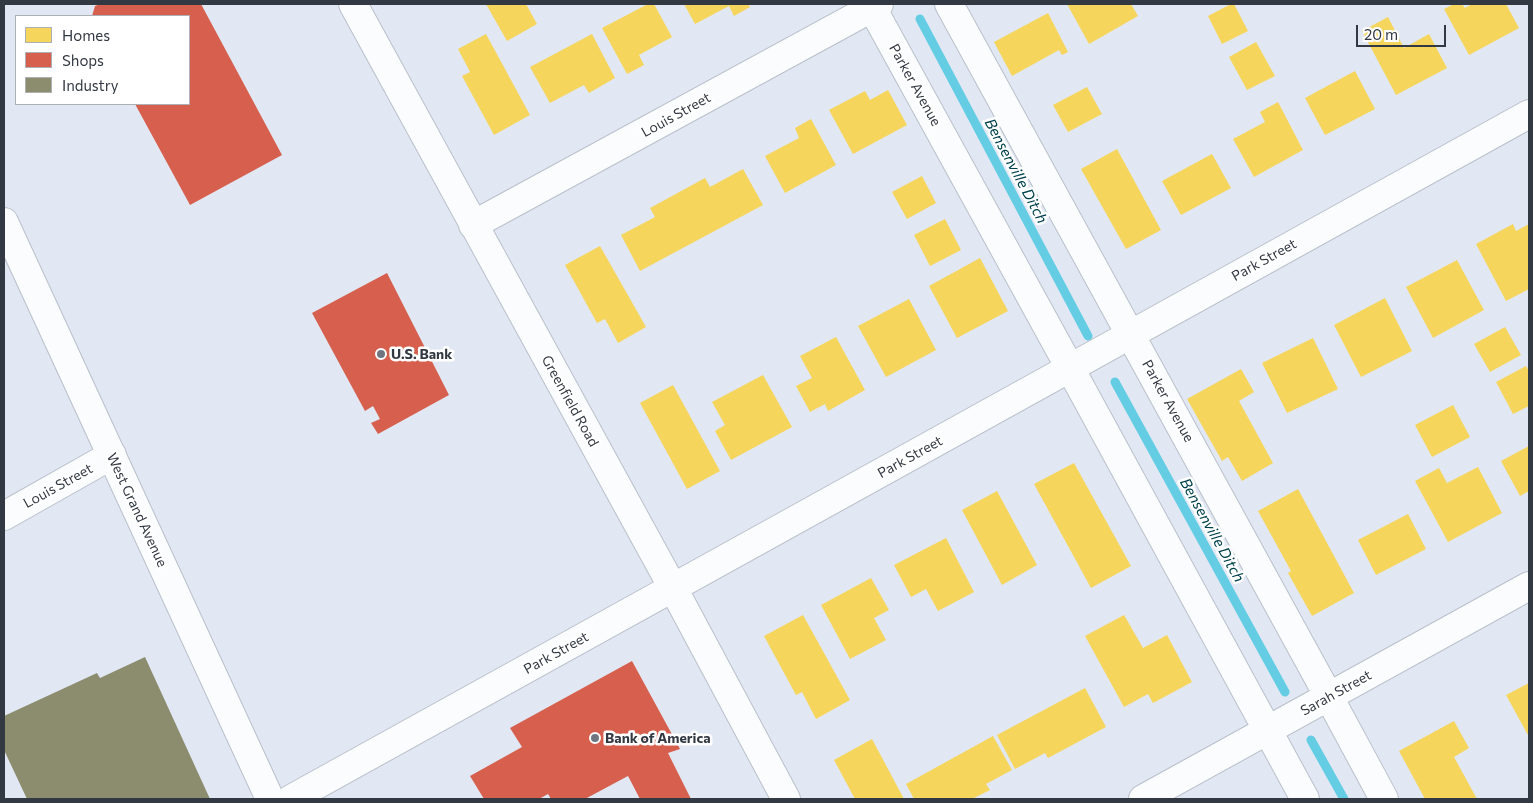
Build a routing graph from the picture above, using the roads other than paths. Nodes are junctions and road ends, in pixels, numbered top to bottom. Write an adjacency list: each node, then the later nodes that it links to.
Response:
1 (353, 4): 6 (street, Greenfield Road)
2 (949, 4): 7 (street, Parker Avenue)
3 (874, 5): 6 (street, Louis Street); 8 (street, Parker Avenue)
4 (1529, 114): 7 (street, Park Street)
5 (4, 222): 9 (street, West Grand Avenue)
6 (474, 225): 12 (street, Greenfield Road)
7 (1131, 334): 8 (street, Park Street); 13 (street, Parker Avenue)
8 (1070, 368): 12 (street, Park Street); 14 (street, Parker Avenue)
9 (112, 455): 10 (street, Louis Street); 15 (street, West Grand Avenue)
10 (4, 516)
11 (1529, 586): 13 (street, Sarah Street)
12 (673, 588): 16 (street, Park Street); 17 (street, Greenfield Road)
13 (1329, 697): 14 (street, Sarah Street); 20 (street, Parker Avenue)
14 (1267, 732): 18 (street, Sarah Street); 19 (street, Parker Avenue)
15 (270, 799)
16 (291, 799)
17 (786, 799)
18 (1143, 799)
19 (1304, 799)
20 (1384, 799)

